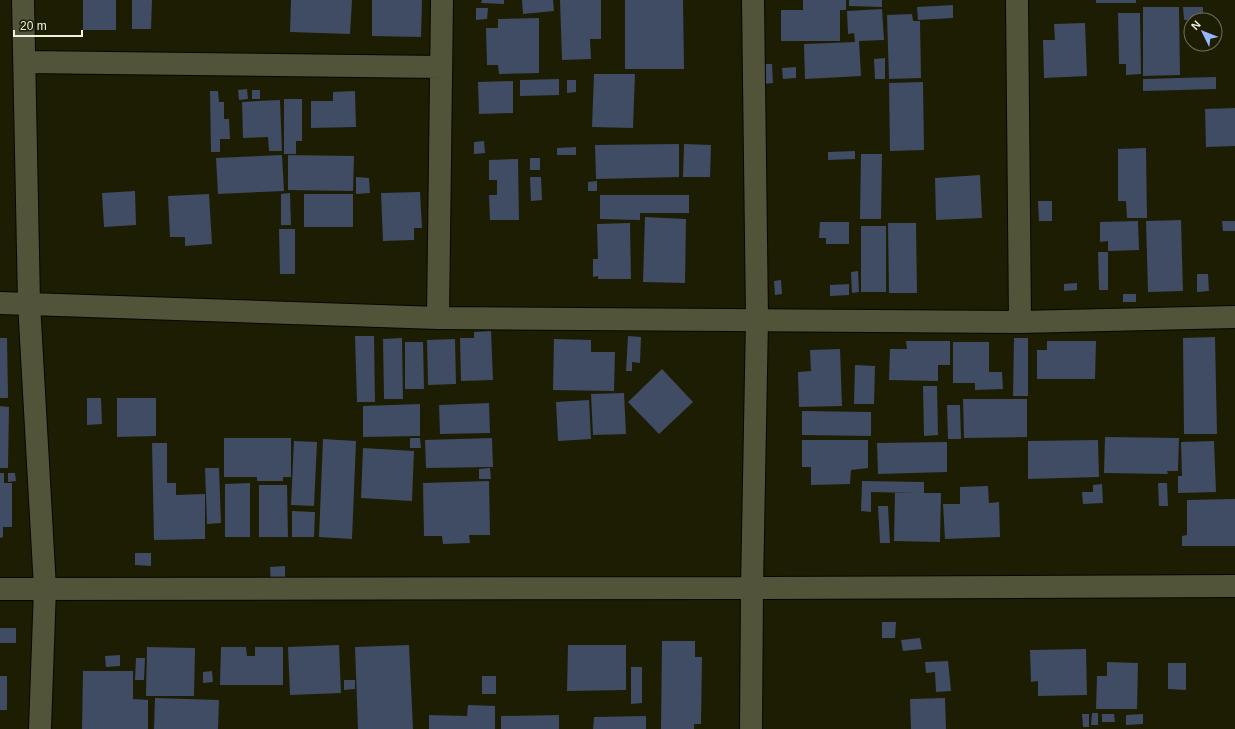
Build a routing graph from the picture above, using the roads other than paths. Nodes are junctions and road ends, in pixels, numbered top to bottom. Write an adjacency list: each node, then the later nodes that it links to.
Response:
1 (23, 0): 5 (street)
2 (442, 0): 6 (street)
3 (753, 0): 11 (street)
4 (1017, 0): 12 (street)
5 (25, 62): 6 (street); 8 (street)
6 (441, 67): 10 (street)
7 (0, 303): 8 (street)
8 (29, 303): 10 (street); 14 (street)
9 (1235, 317): 12 (street)
10 (438, 318): 11 (street)
11 (757, 319): 12 (street); 15 (street)
12 (1020, 322)
13 (1235, 586): 15 (street)
14 (45, 588): 15 (street); 16 (street); 17 (street)
15 (752, 588): 18 (street)
16 (0, 589)
17 (40, 729)
18 (751, 729)

